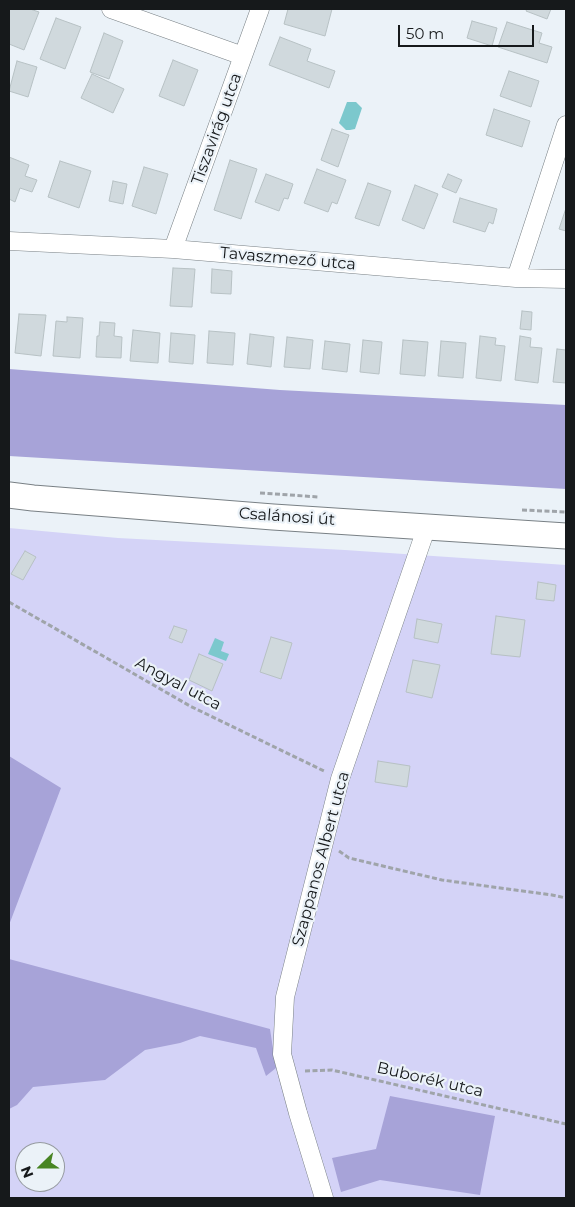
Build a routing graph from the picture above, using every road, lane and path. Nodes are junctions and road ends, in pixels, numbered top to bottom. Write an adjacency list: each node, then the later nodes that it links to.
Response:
1 (111, 9): 3 (street)
2 (260, 9): 3 (street, Tiszavirág utca)
3 (243, 56): 6 (street, Tiszavirág utca)
4 (566, 126): 7 (street)
5 (9, 240): 6 (street, Tavaszmező utca)
6 (173, 249): 7 (street, Tavaszmező utca)
7 (516, 278): 8 (street, Tavaszmező utca)
8 (566, 279)
9 (252, 492): 11 (path)
10 (9, 495): 14 (street, Csalánosi út)
11 (321, 497)
12 (513, 509): 13 (path)
13 (566, 512)
14 (427, 526): 15 (street, Csalánosi út); 17 (street, Szappanos Albert utca)
15 (566, 536)
16 (9, 602): 17 (path, Angyal utca)
17 (340, 779): 18 (street, Szappanos Albert utca)
18 (327, 833): 19 (path); 20 (street, Szappanos Albert utca)
19 (566, 898)
20 (287, 1071): 21 (path, Buborék utca); 22 (street, Szappanos Albert utca)
21 (566, 1124)
22 (324, 1198)

